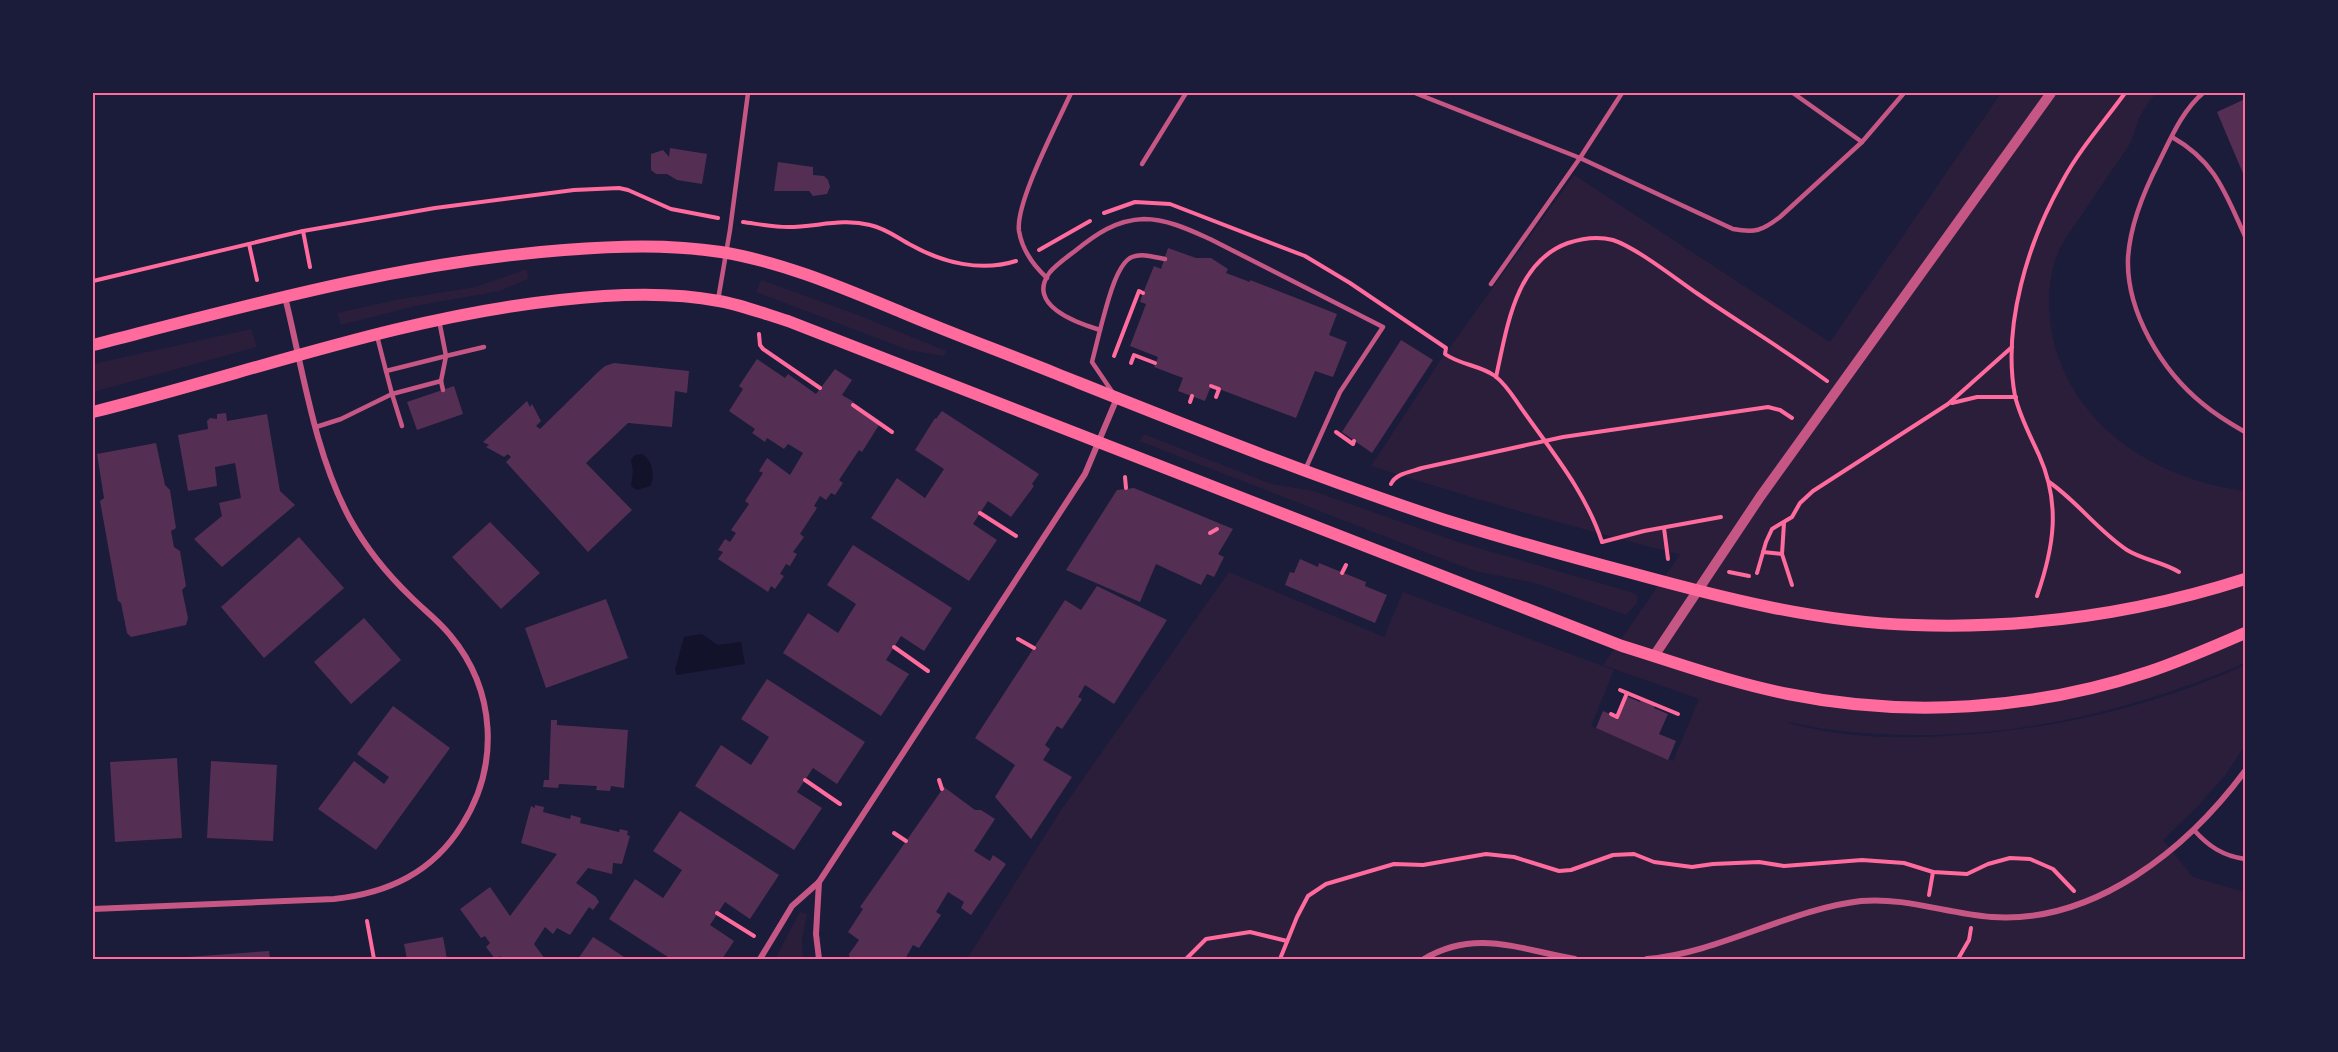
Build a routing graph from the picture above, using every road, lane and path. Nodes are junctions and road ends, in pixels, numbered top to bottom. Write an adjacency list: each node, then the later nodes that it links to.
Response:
1 (748, 93): 20 (lane)
2 (1071, 93): 24 (lane)
3 (1186, 93): 14 (lane)
4 (1415, 93): 13 (lane)
5 (1622, 93): 13 (lane)
6 (1792, 93): 12 (lane)
7 (1905, 93): 12 (lane)
8 (2051, 93): 50 (street)
9 (2126, 93): 37 (path)
10 (2203, 93): 11 (lane)
11 (2172, 137): 18 (lane); 64 (lane)
12 (1862, 142): 13 (lane)
13 (1580, 158): 27 (lane)
14 (1142, 164)
15 (717, 218): 17 (path)
16 (749, 223): 22 (path)
17 (303, 231): 19 (path); 23 (path)
18 (2245, 236)
19 (249, 244): 25 (path); 26 (path)
20 (727, 253): 29 (main road); 30 (lane); 55 (main road)
21 (1165, 259): 33 (lane)
22 (1019, 260)
23 (310, 267)
24 (1047, 278): 33 (lane); 69 (lane)
25 (257, 280)
26 (93, 281)
27 (1491, 284)
28 (1143, 293): 41 (path)
29 (285, 297): 36 (main road); 39 (street)
30 (718, 300): 32 (main road); 68 (main road)
31 (1390, 309): 45 (path)
32 (439, 319): 34 (main road); 40 (lane)
33 (1100, 330): 55 (lane)
34 (376, 333): 39 (main road); 44 (lane)
35 (759, 334): 48 (path)
36 (93, 345)
37 (2013, 346): 54 (path); 57 (path)
38 (484, 347): 40 (lane)
39 (299, 355): 59 (main road); 62 (street)
40 (446, 356): 44 (lane); 46 (lane)
41 (1114, 356)
42 (1131, 363): 43 (path)
43 (1155, 363)
44 (386, 371): 51 (lane)
45 (1496, 377): 50 (path); 66 (path)
46 (441, 381): 49 (lane); 51 (lane)
47 (1211, 386): 53 (path)
48 (820, 388)
49 (444, 390)
50 (1839, 390): 90 (street)
51 (392, 394): 61 (lane); 62 (lane)
52 (1192, 396): 56 (path)
53 (1216, 397)
54 (2016, 397): 57 (path); 72 (path)
55 (1117, 398): 68 (street); 69 (main road)
56 (1190, 402)
57 (1948, 404): 76 (path)
58 (853, 405): 63 (path)
59 (93, 412)
60 (1792, 418): 66 (path)
61 (402, 426)
62 (316, 427): 115 (street)
63 (892, 432)
64 (2245, 432)
65 (1339, 434): 67 (path)
66 (1545, 440): 71 (path); 77 (path)
67 (1354, 441)
68 (1100, 443): 96 (main road); 112 (street)
69 (1305, 470): 90 (main road)
70 (1125, 477): 73 (path)
71 (1394, 479)
72 (2049, 482): 85 (path); 91 (path)
73 (1126, 488)
74 (980, 513): 80 (path)
75 (1721, 517): 77 (path)
76 (1784, 523): 81 (path); 82 (path)
77 (1664, 528): 83 (path)
78 (1217, 529): 79 (path)
79 (1210, 532)
80 (1016, 536)
81 (1763, 552): 82 (path); 87 (path)
82 (1782, 554): 89 (path)
83 (1668, 559)
84 (1346, 565): 86 (path)
85 (2179, 572)
86 (1342, 573)
87 (1757, 573)
88 (2245, 579): 90 (main road)
89 (1792, 585)
90 (1697, 591): 96 (street)
91 (2037, 596)
92 (2245, 633): 96 (main road)
93 (1018, 639): 95 (path)
94 (894, 647): 97 (path)
95 (1034, 648)
96 (1654, 656)
97 (927, 671)
98 (1620, 690): 99 (path)
99 (1627, 693): 100 (path); 101 (path)
100 (1611, 714)
101 (1678, 714)
102 (2245, 771): 107 (street)
103 (805, 780): 106 (path)
104 (939, 780): 105 (path)
105 (942, 789)
106 (840, 804)
107 (2194, 830): 110 (lane); 113 (street)
108 (894, 832): 109 (path)
109 (906, 841)
110 (2245, 859)
111 (1932, 872): 113 (path); 114 (path); 120 (path)
112 (819, 882): 122 (street); 123 (street)
113 (2085, 902): 117 (street)
114 (1928, 906): 117 (street); 128 (street)
115 (93, 909)
116 (717, 914): 119 (path)
117 (1974, 915): 129 (path)
118 (367, 921): 121 (path)
119 (754, 936)
120 (1287, 941): 124 (path); 125 (path)
121 (374, 959)
122 (760, 959)
123 (819, 959)
124 (1186, 959)
125 (1280, 959)
126 (1424, 959): 127 (street)
127 (1575, 959)
128 (1647, 959)
129 (1958, 959)

